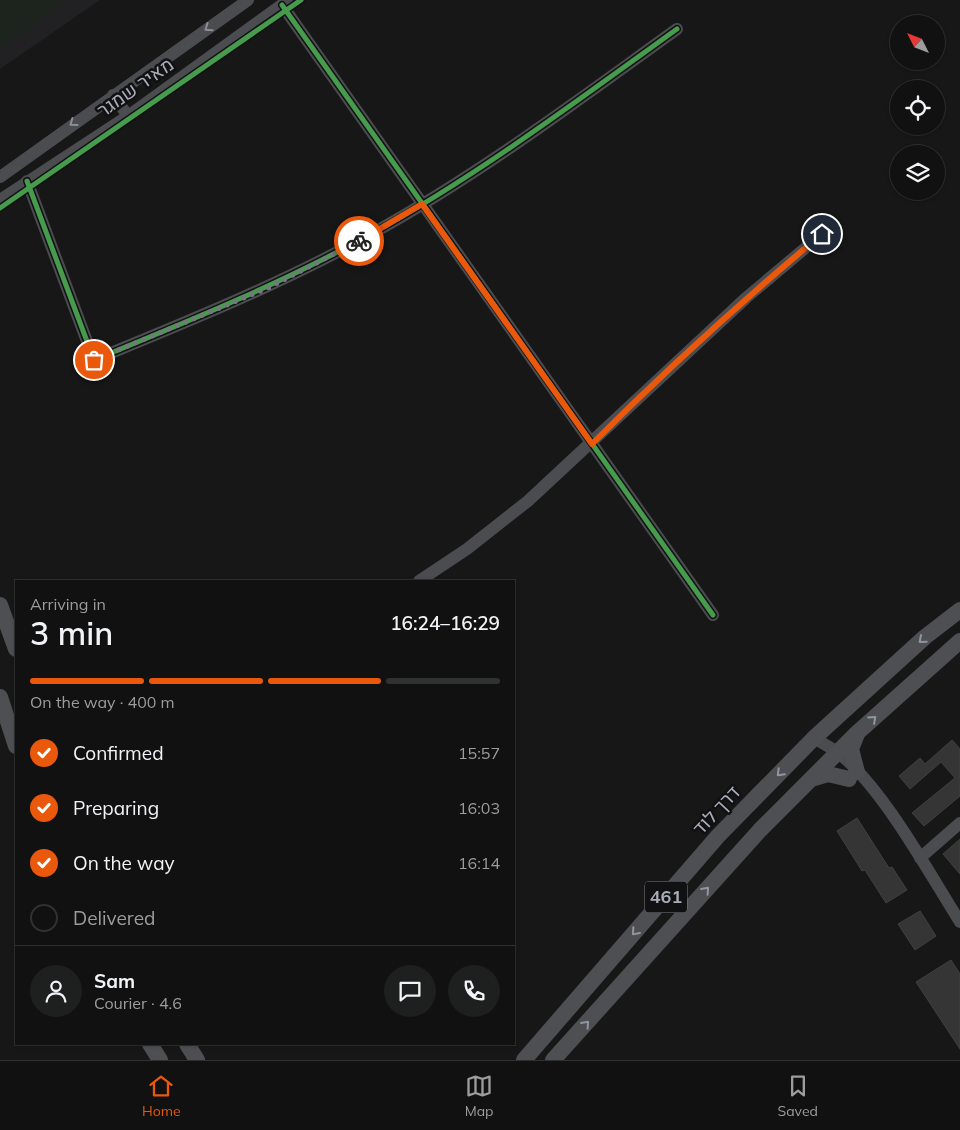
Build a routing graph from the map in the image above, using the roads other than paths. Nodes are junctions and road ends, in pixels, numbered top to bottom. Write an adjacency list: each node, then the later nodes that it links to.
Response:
1 (248, 0): 4 (street, מאיר שמגר, one-way to 4)
2 (285, 2): 5 (street, מאיר שמגר); 9 (street)
3 (677, 29): 9 (street)
4 (113, 95): 5 (street); 6 (street, מאיר שמגר, one-way to 6)
5 (128, 116): 7 (street, מאיר שמגר)
6 (0, 177)
7 (27, 180): 8 (street, מאיר שמגר); 9 (street)
8 (0, 200)
9 (422, 204): 11 (street)
10 (822, 234): 11 (street)
11 (592, 444): 12 (street); 15 (street)
12 (420, 580)
13 (0, 604): 17 (main road)
14 (960, 610): 20 (main road, דרך לוד / 461, one-way to 20)
15 (713, 615)
16 (960, 641): 19 (main road, 461, one-way to 16)
17 (15, 646)
18 (0, 697): 21 (main road)
19 (857, 733): 22 (main road, 461); 23 (main road)
20 (814, 738): 22 (street); 32 (main road, דרך לוד / 461, one-way to 32)
21 (15, 743)
22 (833, 756): 23 (street); 24 (main road, 461)
23 (853, 775): 24 (main road); 26 (street)
24 (809, 780): 33 (main road, 461, one-way to 24)
25 (960, 823): 26 (street)
26 (920, 858): 27 (street)
27 (960, 922)
28 (151, 1045): 30 (main road)
29 (188, 1045): 31 (main road)
30 (160, 1060)
31 (198, 1060)
32 (524, 1060)
33 (553, 1060)

